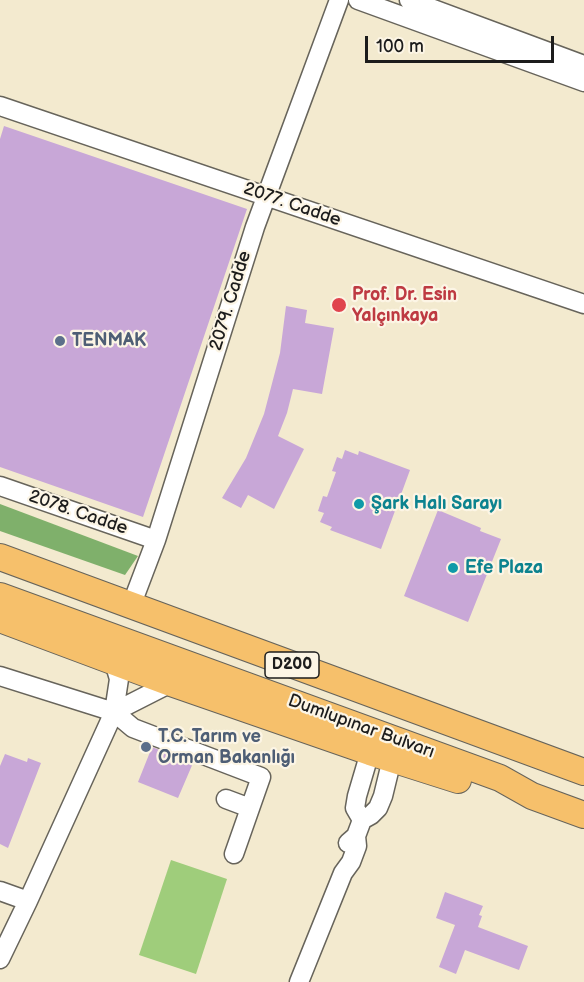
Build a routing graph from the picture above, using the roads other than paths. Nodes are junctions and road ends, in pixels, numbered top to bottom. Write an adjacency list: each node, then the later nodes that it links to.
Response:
1 (339, 0): 7 (street, 2079. Cadde)
2 (358, 0): 5 (street)
3 (409, 0): 4 (street)
4 (584, 65)
5 (584, 82)
6 (0, 106): 7 (street, 2077. Cadde)
7 (266, 196): 8 (street, 2077. Cadde); 10 (street, 2079. Cadde)
8 (584, 304)
9 (0, 486): 10 (street, 2078. Cadde)
10 (156, 540): 13 (street, 2079. Cadde)
11 (0, 557): 13 (highway, Dumlupınar Bulvarı / D200)
12 (0, 596): 21 (highway, Dumlupınar Bulvarı / D200)
13 (131, 606): 20 (highway, Dumlupınar Bulvarı / D200)
14 (0, 619): 15 (highway)
15 (114, 662): 17 (highway); 18 (street)
16 (0, 675): 18 (street)
17 (171, 682): 18 (street); 19 (highway)
18 (114, 712): 23 (street); 28 (street)
19 (381, 756): 21 (highway); 25 (street); 25 (street)
20 (584, 772)
21 (532, 796): 24 (highway, Dumlupınar Bulvarı / D200)
22 (226, 799): 23 (street)
23 (250, 808): 26 (street)
24 (584, 815)
25 (359, 828): 30 (street)
26 (234, 854)
27 (0, 891): 28 (street)
28 (28, 901): 29 (street)
29 (0, 959)
30 (299, 982)

